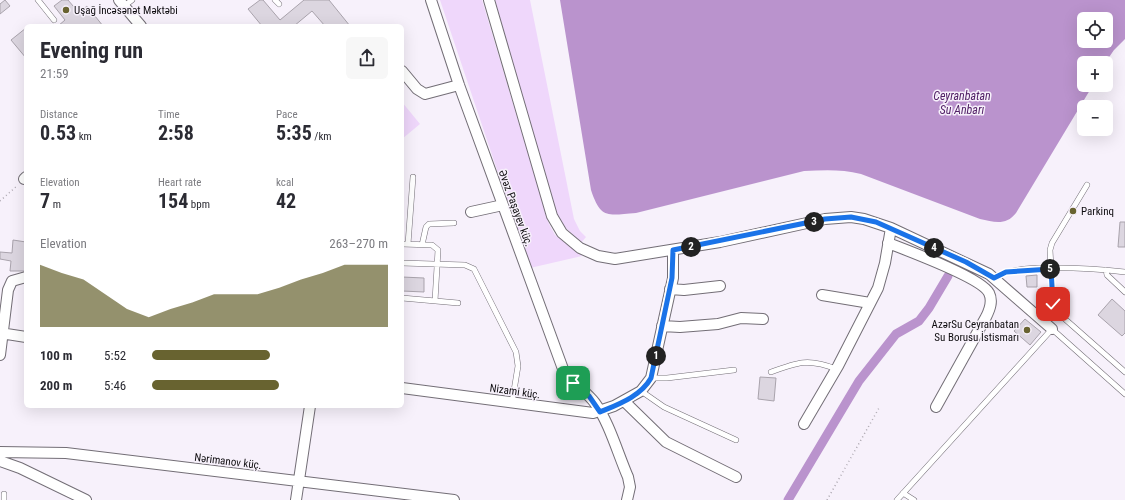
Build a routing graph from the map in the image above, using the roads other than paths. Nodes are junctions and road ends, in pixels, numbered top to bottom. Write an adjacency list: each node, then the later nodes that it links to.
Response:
1 (38, 0): 5 (lane)
2 (431, 0): 8 (street, Əvəz Paşayev küç.)
3 (489, 0): 18 (street)
4 (125, 2): 6 (street)
5 (54, 20)
6 (140, 24)
7 (404, 73): 8 (street)
8 (459, 85): 11 (street, Əvəz Paşayev küç.)
9 (413, 177): 16 (lane)
10 (1087, 185): 21 (lane)
11 (503, 205): 12 (street); 52 (street, Əvəz Paşayev küç.)
12 (471, 212)
13 (454, 224): 17 (lane)
14 (891, 228): 15 (street); 18 (street); 25 (street)
15 (888, 243): 33 (street); 50 (street)
16 (405, 244): 17 (lane)
17 (422, 245): 20 (lane)
18 (673, 250): 27 (street, Nizami küç.)
19 (404, 263): 20 (lane)
20 (438, 265): 31 (lane); 49 (lane)
21 (1051, 269): 22 (lane); 25 (lane); 43 (lane)
22 (1106, 270): 23 (lane); 28 (lane)
23 (1125, 272)
24 (24, 277): 37 (street)
25 (994, 278): 36 (street)
26 (720, 286): 27 (street)
27 (670, 289): 35 (street, Nizami küç.)
28 (1125, 292)
29 (822, 294): 33 (street)
30 (404, 298): 31 (lane)
31 (435, 301): 32 (lane)
32 (458, 303)
33 (870, 304): 40 (street)
34 (763, 319): 35 (street)
35 (662, 326): 44 (street, Nizami küç.)
36 (1052, 329): 47 (lane); 59 (lane)
37 (1, 333): 38 (street); 39 (street)
38 (24, 337)
39 (0, 355)
40 (836, 369): 42 (lane); 53 (street)
41 (734, 370): 44 (lane)
42 (771, 372)
43 (1125, 372)
44 (651, 378): 46 (street, Nizami küç.)
45 (404, 388): 49 (street, Nizami küç.)
46 (641, 390): 48 (street, Nizami küç.); 54 (lane)
47 (1125, 394)
48 (624, 401): 52 (street, Nizami küç.); 57 (street)
49 (512, 403): 52 (street, Nizami küç.)
50 (936, 407)
51 (310, 408): 58 (street)
52 (600, 412): 61 (street)
53 (804, 424)
54 (736, 440)
55 (0, 452): 58 (street, Nərimanov küç.)
56 (0, 461): 64 (street)
57 (736, 477)
58 (299, 482): 62 (street, Nərimanov küç.); 65 (street)
59 (903, 493): 67 (lane); 68 (lane)
60 (4, 494): 63 (lane)
61 (630, 498)
62 (434, 499): 66 (street, Nərimanov küç.)
63 (4, 500)
64 (86, 500)
65 (296, 500)
66 (454, 500)
67 (897, 500)
68 (914, 500)

